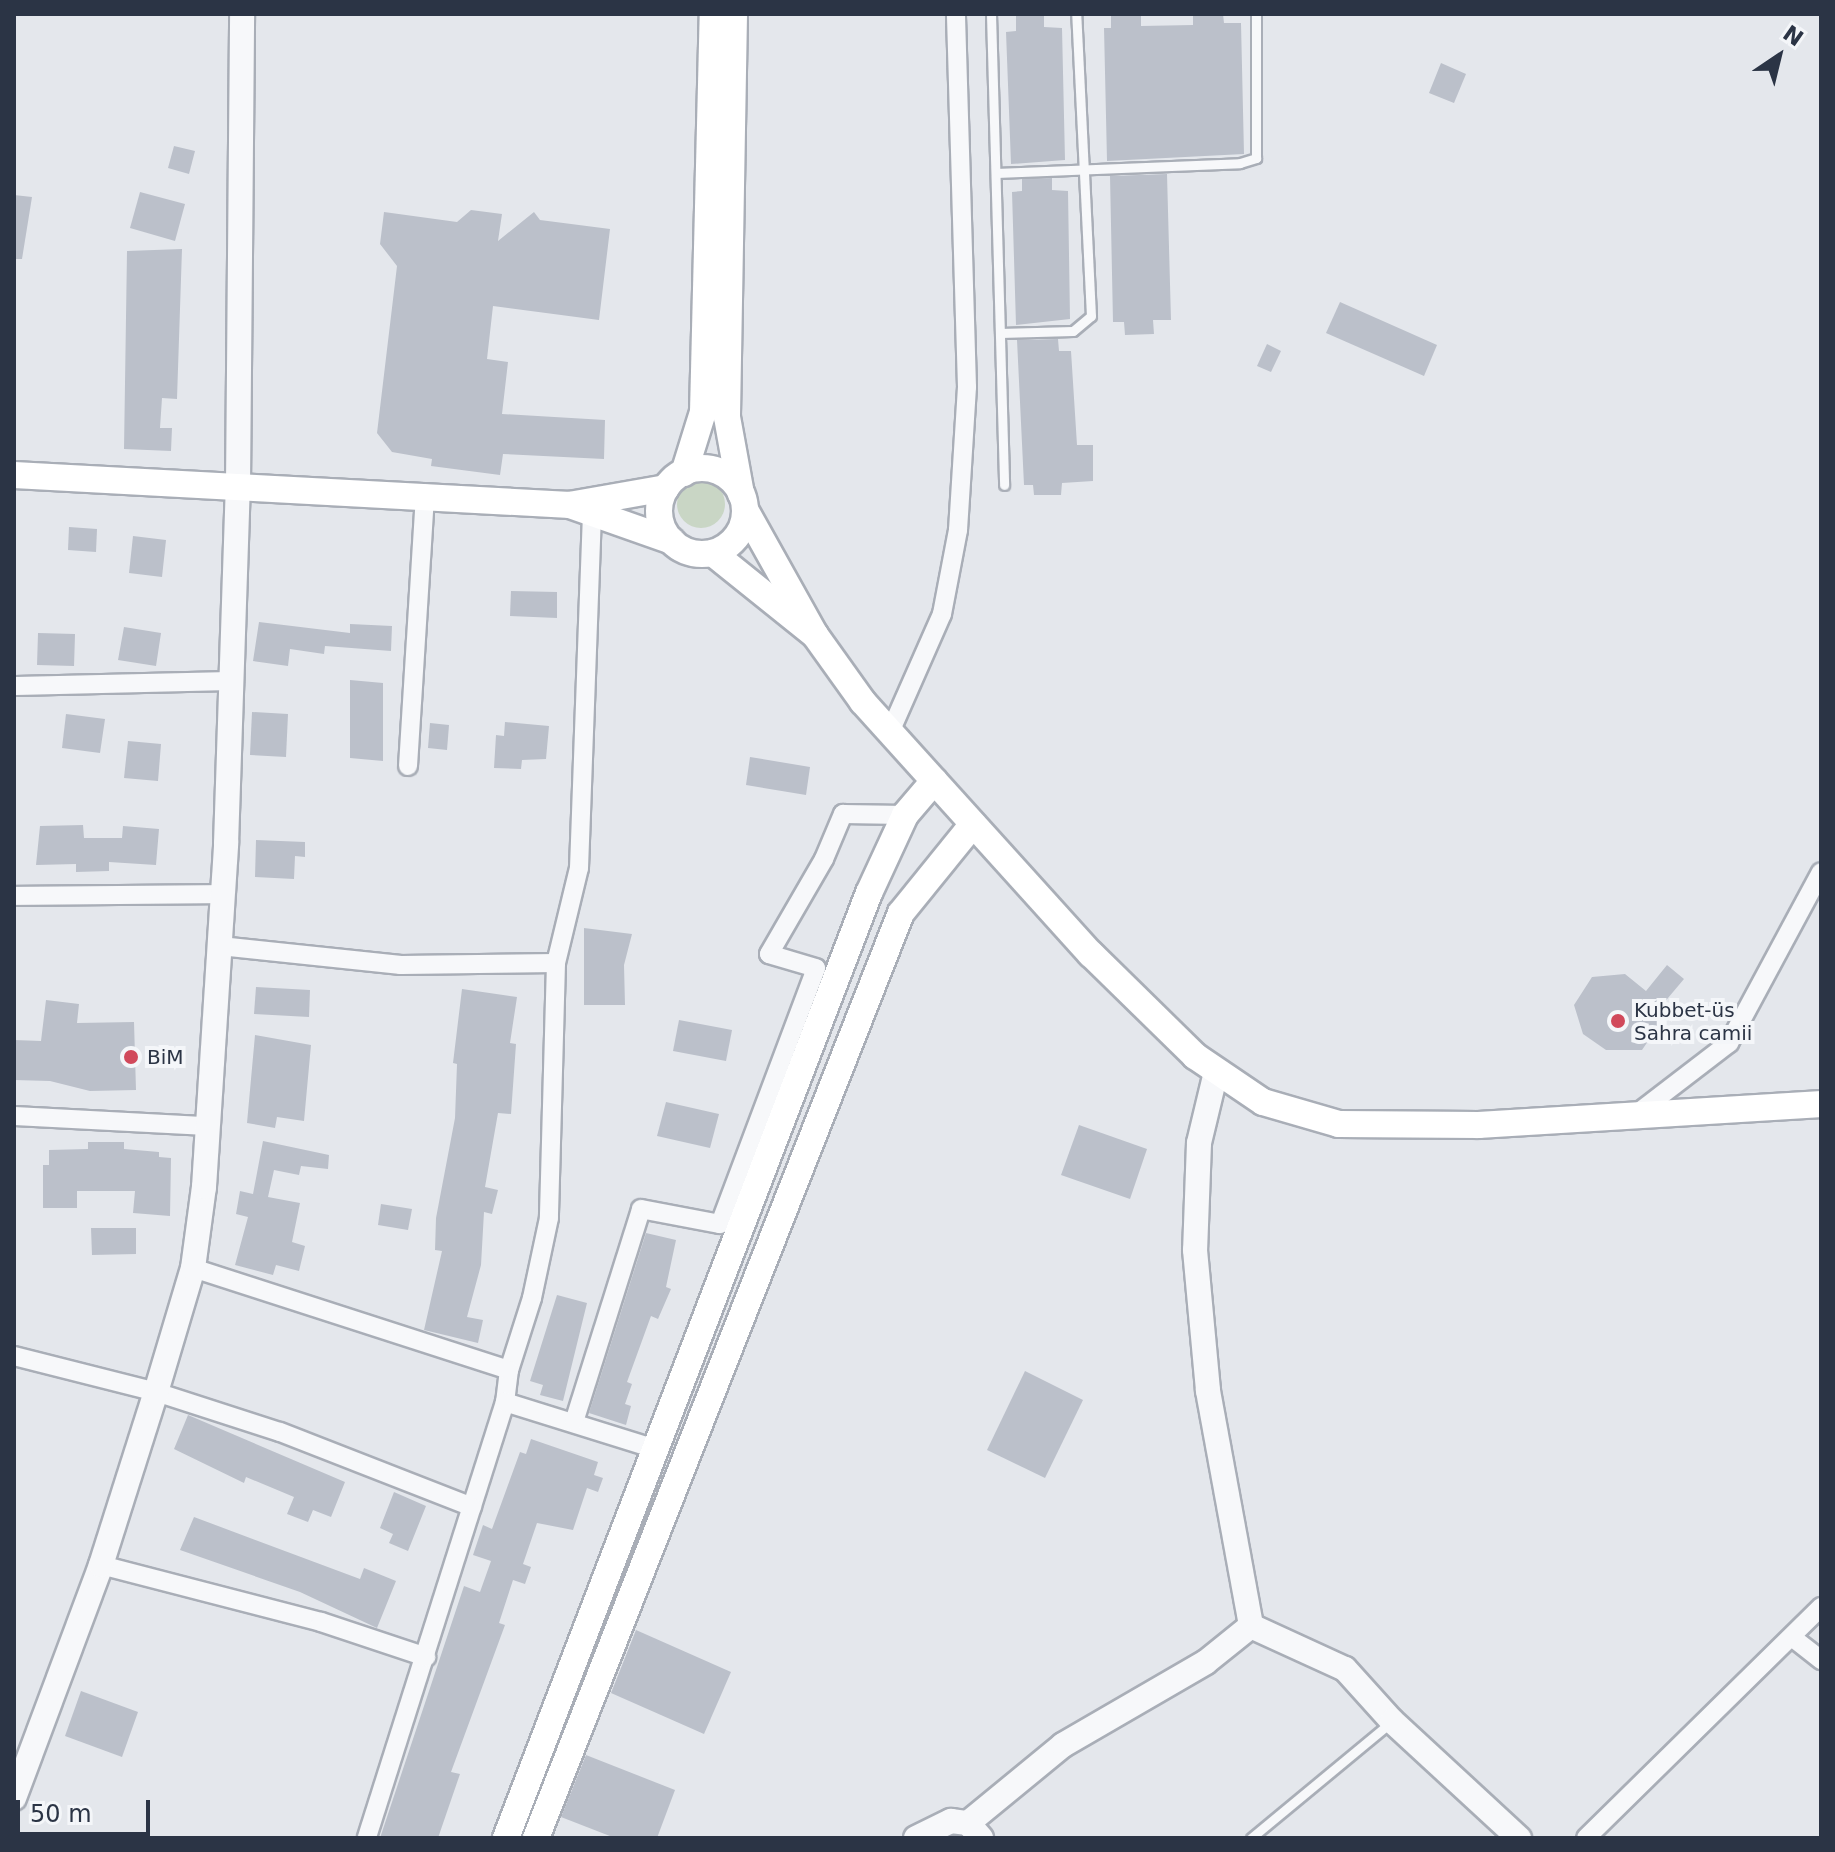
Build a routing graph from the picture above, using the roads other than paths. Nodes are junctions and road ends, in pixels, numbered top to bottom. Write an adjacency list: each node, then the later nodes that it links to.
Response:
1 (242, 14): 13 (street)
2 (713, 14): 12 (main road)
3 (734, 14): 16 (main road)
4 (956, 14): 23 (street)
5 (991, 14): 9 (lane)
6 (1076, 14): 8 (lane)
7 (1256, 14): 8 (lane)
8 (1083, 170): 9 (lane); 10 (lane)
9 (996, 173): 10 (lane)
10 (1000, 333): 14 (lane)
11 (14, 475): 13 (main road)
12 (675, 480): 16 (main road); 17 (main road); 18 (main road)
13 (238, 485): 15 (main road); 21 (street)
14 (1004, 485)
15 (425, 494): 17 (main road); 24 (street)
16 (743, 502): 19 (main road); 20 (main road)
17 (581, 509): 18 (main road); 32 (street)
18 (672, 541): 19 (main road)
19 (713, 553): 20 (main road)
20 (815, 635): 23 (main road)
21 (232, 681): 22 (street); 29 (street)
22 (14, 686)
23 (890, 732): 25 (main road)
24 (408, 766)
25 (934, 781): 26 (main road); 27 (main road)
26 (905, 815): 43 (street); 44 (main road)
27 (973, 824): 33 (main road); 57 (main road)
28 (1821, 872): 36 (street)
29 (223, 894): 30 (street); 31 (street)
30 (14, 896)
31 (220, 946): 32 (street); 37 (street)
32 (556, 963): 40 (street)
33 (1216, 1072): 36 (main road); 48 (street)
34 (1821, 1104): 36 (main road)
35 (14, 1116): 37 (street)
36 (1632, 1118)
37 (208, 1126): 38 (street)
38 (193, 1268): 40 (street); 41 (street)
39 (14, 1356): 41 (street)
40 (509, 1370): 42 (street)
41 (156, 1392): 45 (street); 46 (street)
42 (505, 1402): 43 (street); 45 (street)
43 (574, 1422): 44 (street)
44 (659, 1450): 56 (main road)
45 (472, 1507): 50 (street)
46 (101, 1565): 50 (street); 53 (street)
47 (1821, 1607): 49 (street)
48 (1251, 1626): 52 (street); 54 (street)
49 (1793, 1638): 51 (street); 61 (street)
50 (426, 1657): 55 (street)
51 (1821, 1660)
52 (1392, 1721): 59 (lane); 60 (street)
53 (14, 1798)
54 (974, 1831): 58 (street)
55 (367, 1838)
56 (506, 1838)
57 (536, 1838)
58 (916, 1838)
59 (1251, 1838)
60 (1519, 1838)
61 (1586, 1838)

